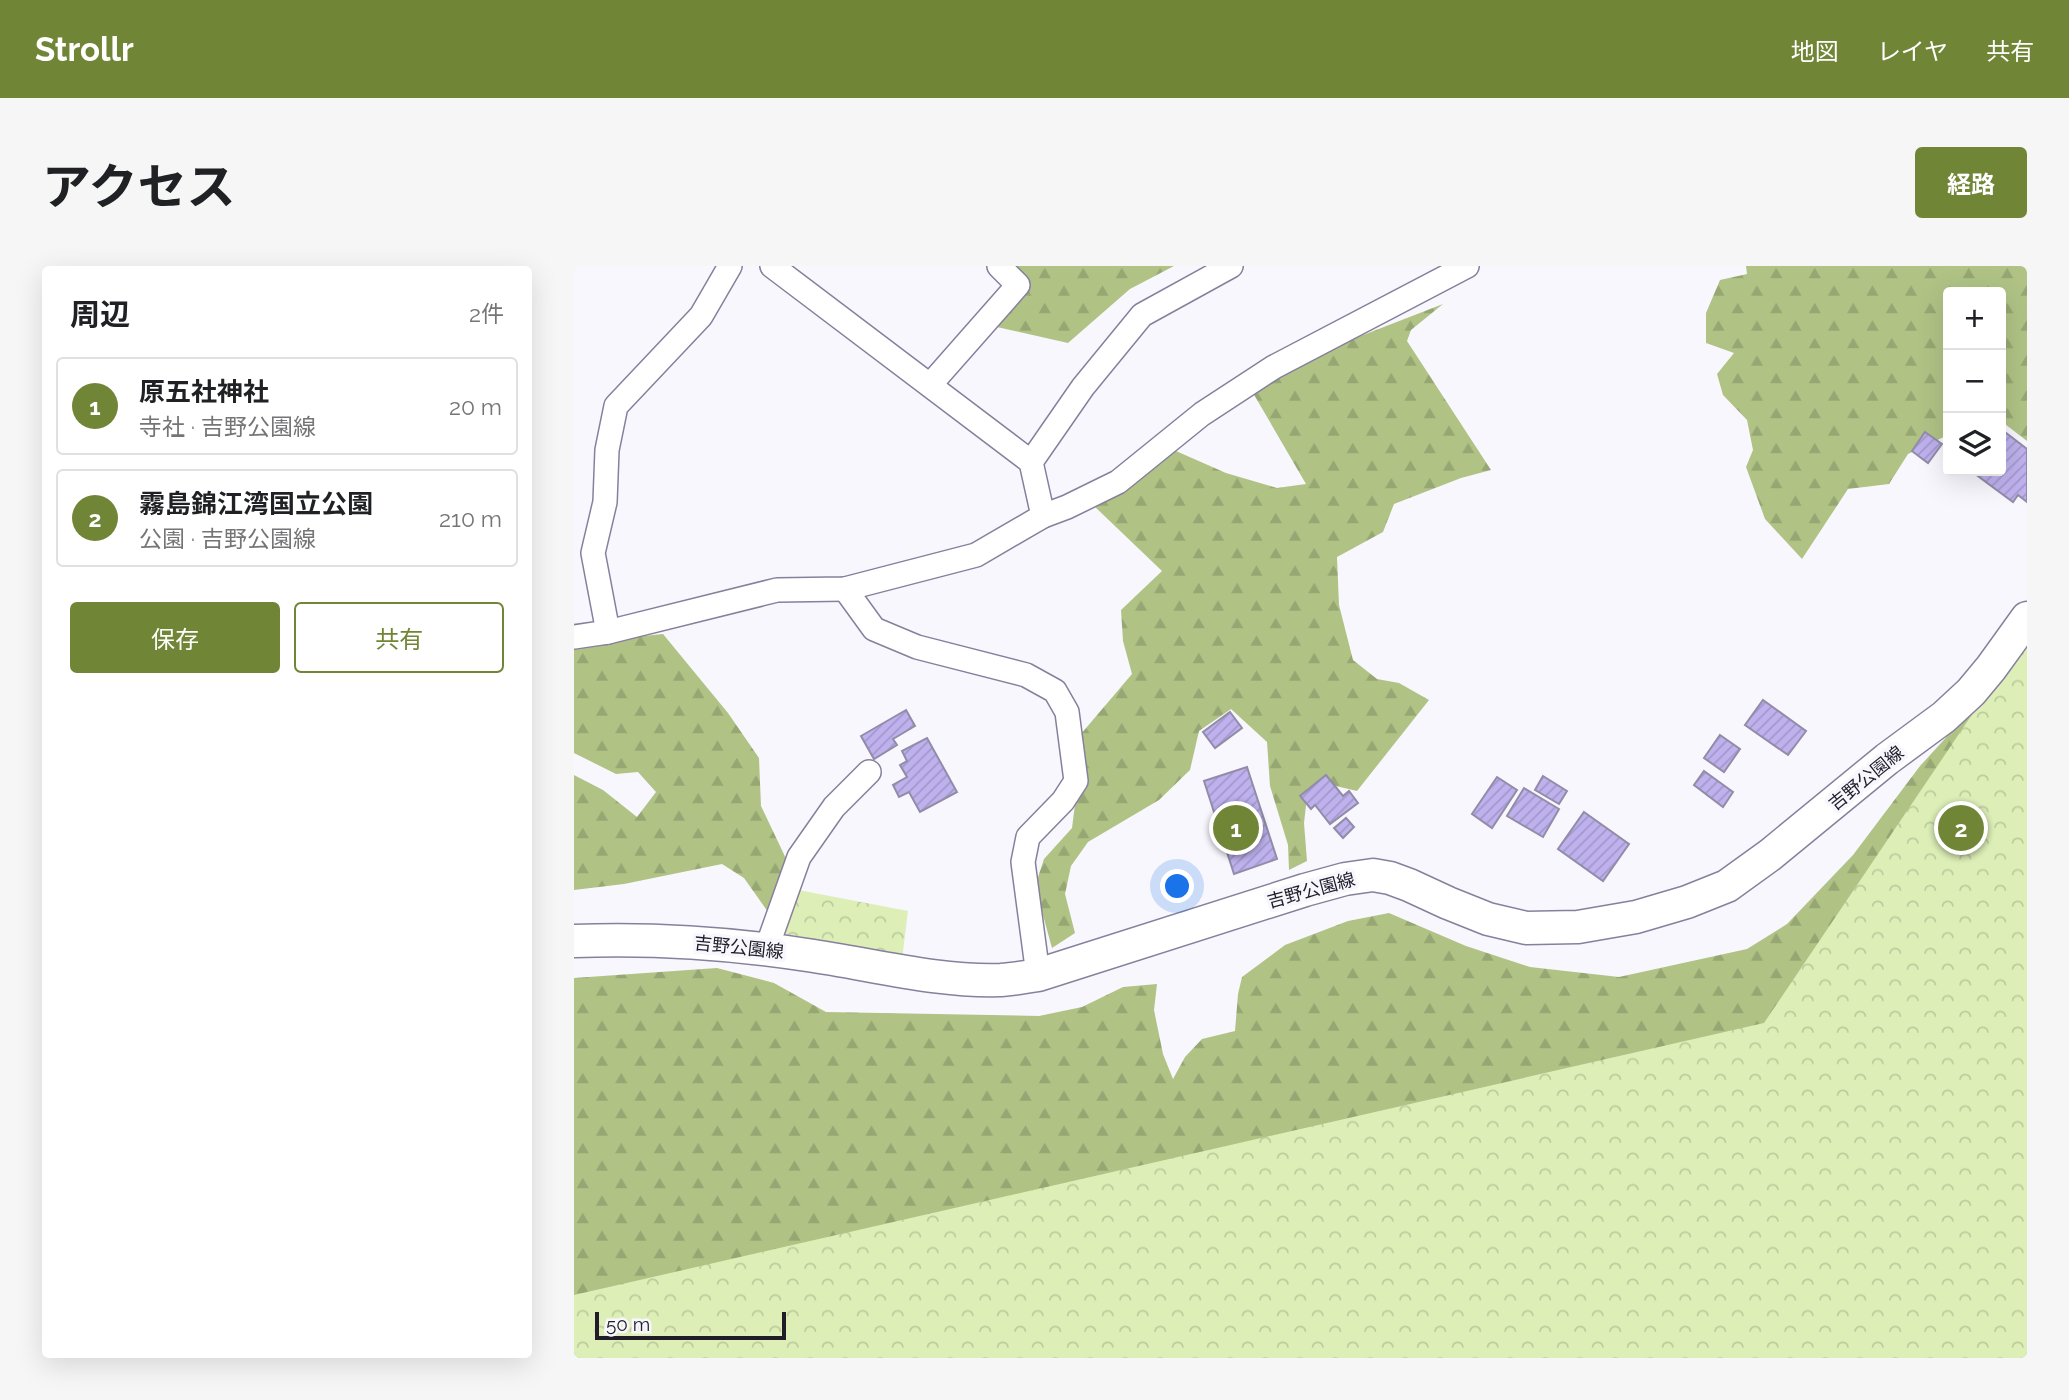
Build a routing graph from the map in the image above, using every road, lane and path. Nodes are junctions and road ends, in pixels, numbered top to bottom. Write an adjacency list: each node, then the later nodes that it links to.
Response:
1 (730, 266): 11 (street)
2 (772, 266): 6 (street)
3 (999, 266): 6 (street)
4 (1231, 266): 7 (street)
5 (1466, 266): 8 (street)
6 (930, 386): 7 (street)
7 (1031, 462): 8 (street)
8 (1043, 516): 9 (street)
9 (845, 589): 11 (street); 16 (street)
10 (2027, 618): 16 (main road, 吉野公園線)
11 (608, 632): 12 (street)
12 (574, 637)
13 (869, 772): 15 (street)
14 (574, 941): 15 (main road, 吉野公園線)
15 (766, 950): 16 (main road, 吉野公園線)
16 (1038, 975)

